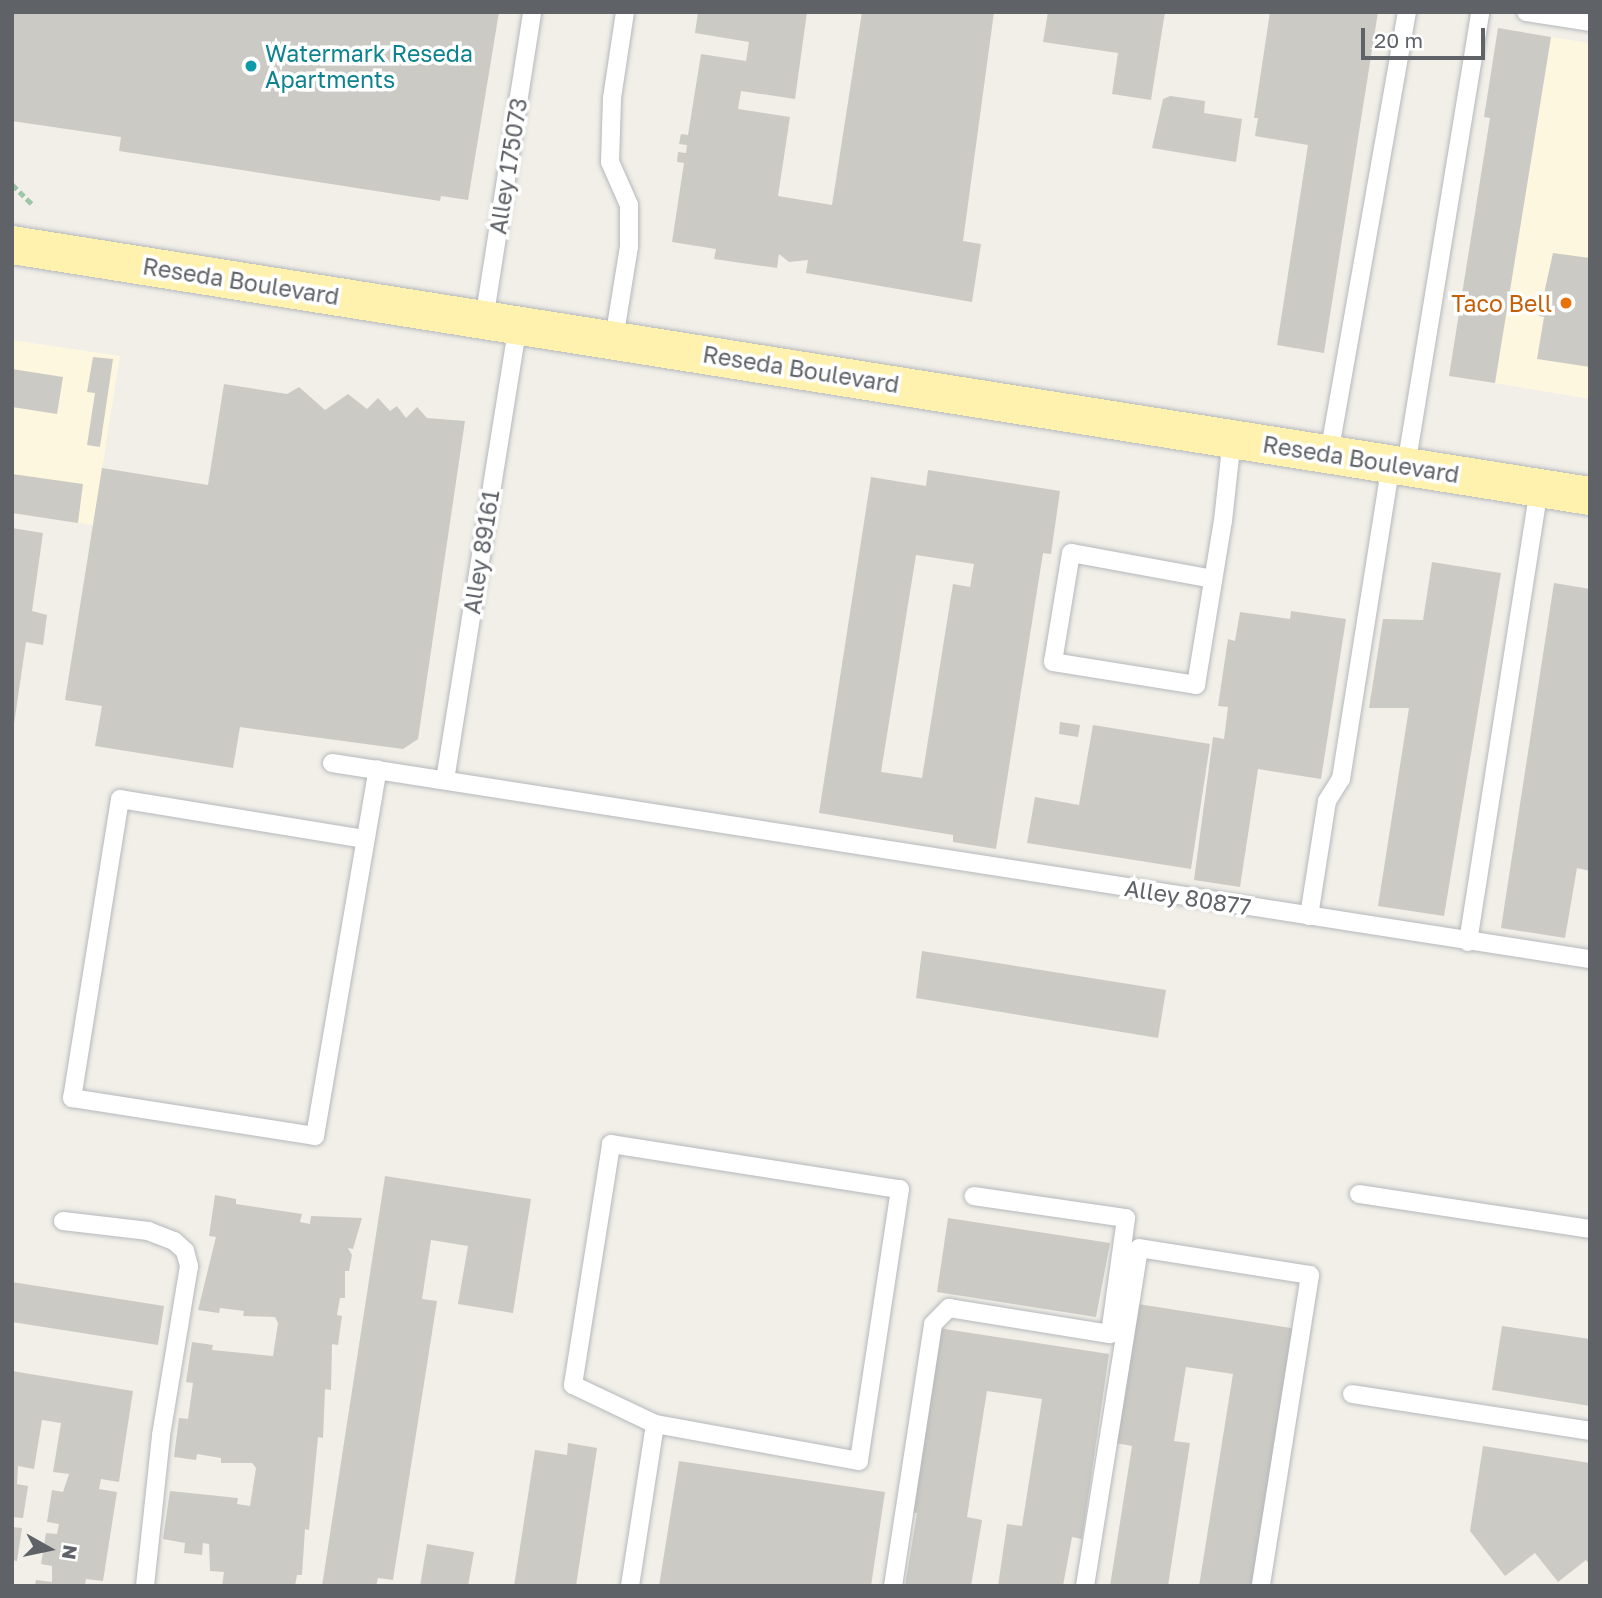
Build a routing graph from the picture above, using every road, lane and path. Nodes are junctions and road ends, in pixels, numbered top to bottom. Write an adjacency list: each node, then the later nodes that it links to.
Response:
1 (532, 12): 8 (lane, Alley 175073)
2 (625, 12): 9 (lane)
3 (1407, 12): 11 (lane)
4 (1480, 12): 12 (lane)
5 (1526, 12): 6 (lane)
6 (1590, 22)
7 (12, 245): 8 (main road, Reseda Boulevard)
8 (501, 322): 9 (main road, Reseda Boulevard); 18 (lane, Alley 89161)
9 (614, 339): 10 (main road, Reseda Boulevard)
10 (1231, 439): 11 (main road, Reseda Boulevard); 15 (lane)
11 (1329, 454): 12 (main road, Reseda Boulevard)
12 (1398, 465): 13 (main road, Reseda Boulevard); 20 (lane)
13 (1539, 488): 14 (main road, Reseda Boulevard); 21 (lane)
14 (1590, 496)
15 (1213, 579): 15 (lane)
16 (332, 763): 17 (lane, Alley 80877)
17 (377, 769): 18 (lane, Alley 80877); 19 (lane)
18 (450, 781): 20 (lane, Alley 80877)
19 (365, 839): 19 (lane)
20 (1309, 916): 21 (lane, Alley 80877)
21 (1468, 942): 22 (lane, Alley 80877)
22 (1590, 959)
23 (1359, 1194): 26 (lane)
24 (974, 1196): 32 (lane)
25 (63, 1221): 30 (lane)
26 (1590, 1229)
27 (1352, 1394): 29 (lane)
28 (655, 1424): 28 (lane); 31 (lane)
29 (1590, 1431)
30 (145, 1586)
31 (629, 1586)
32 (893, 1586)
33 (1085, 1586): 34 (lane)
34 (1261, 1586)

